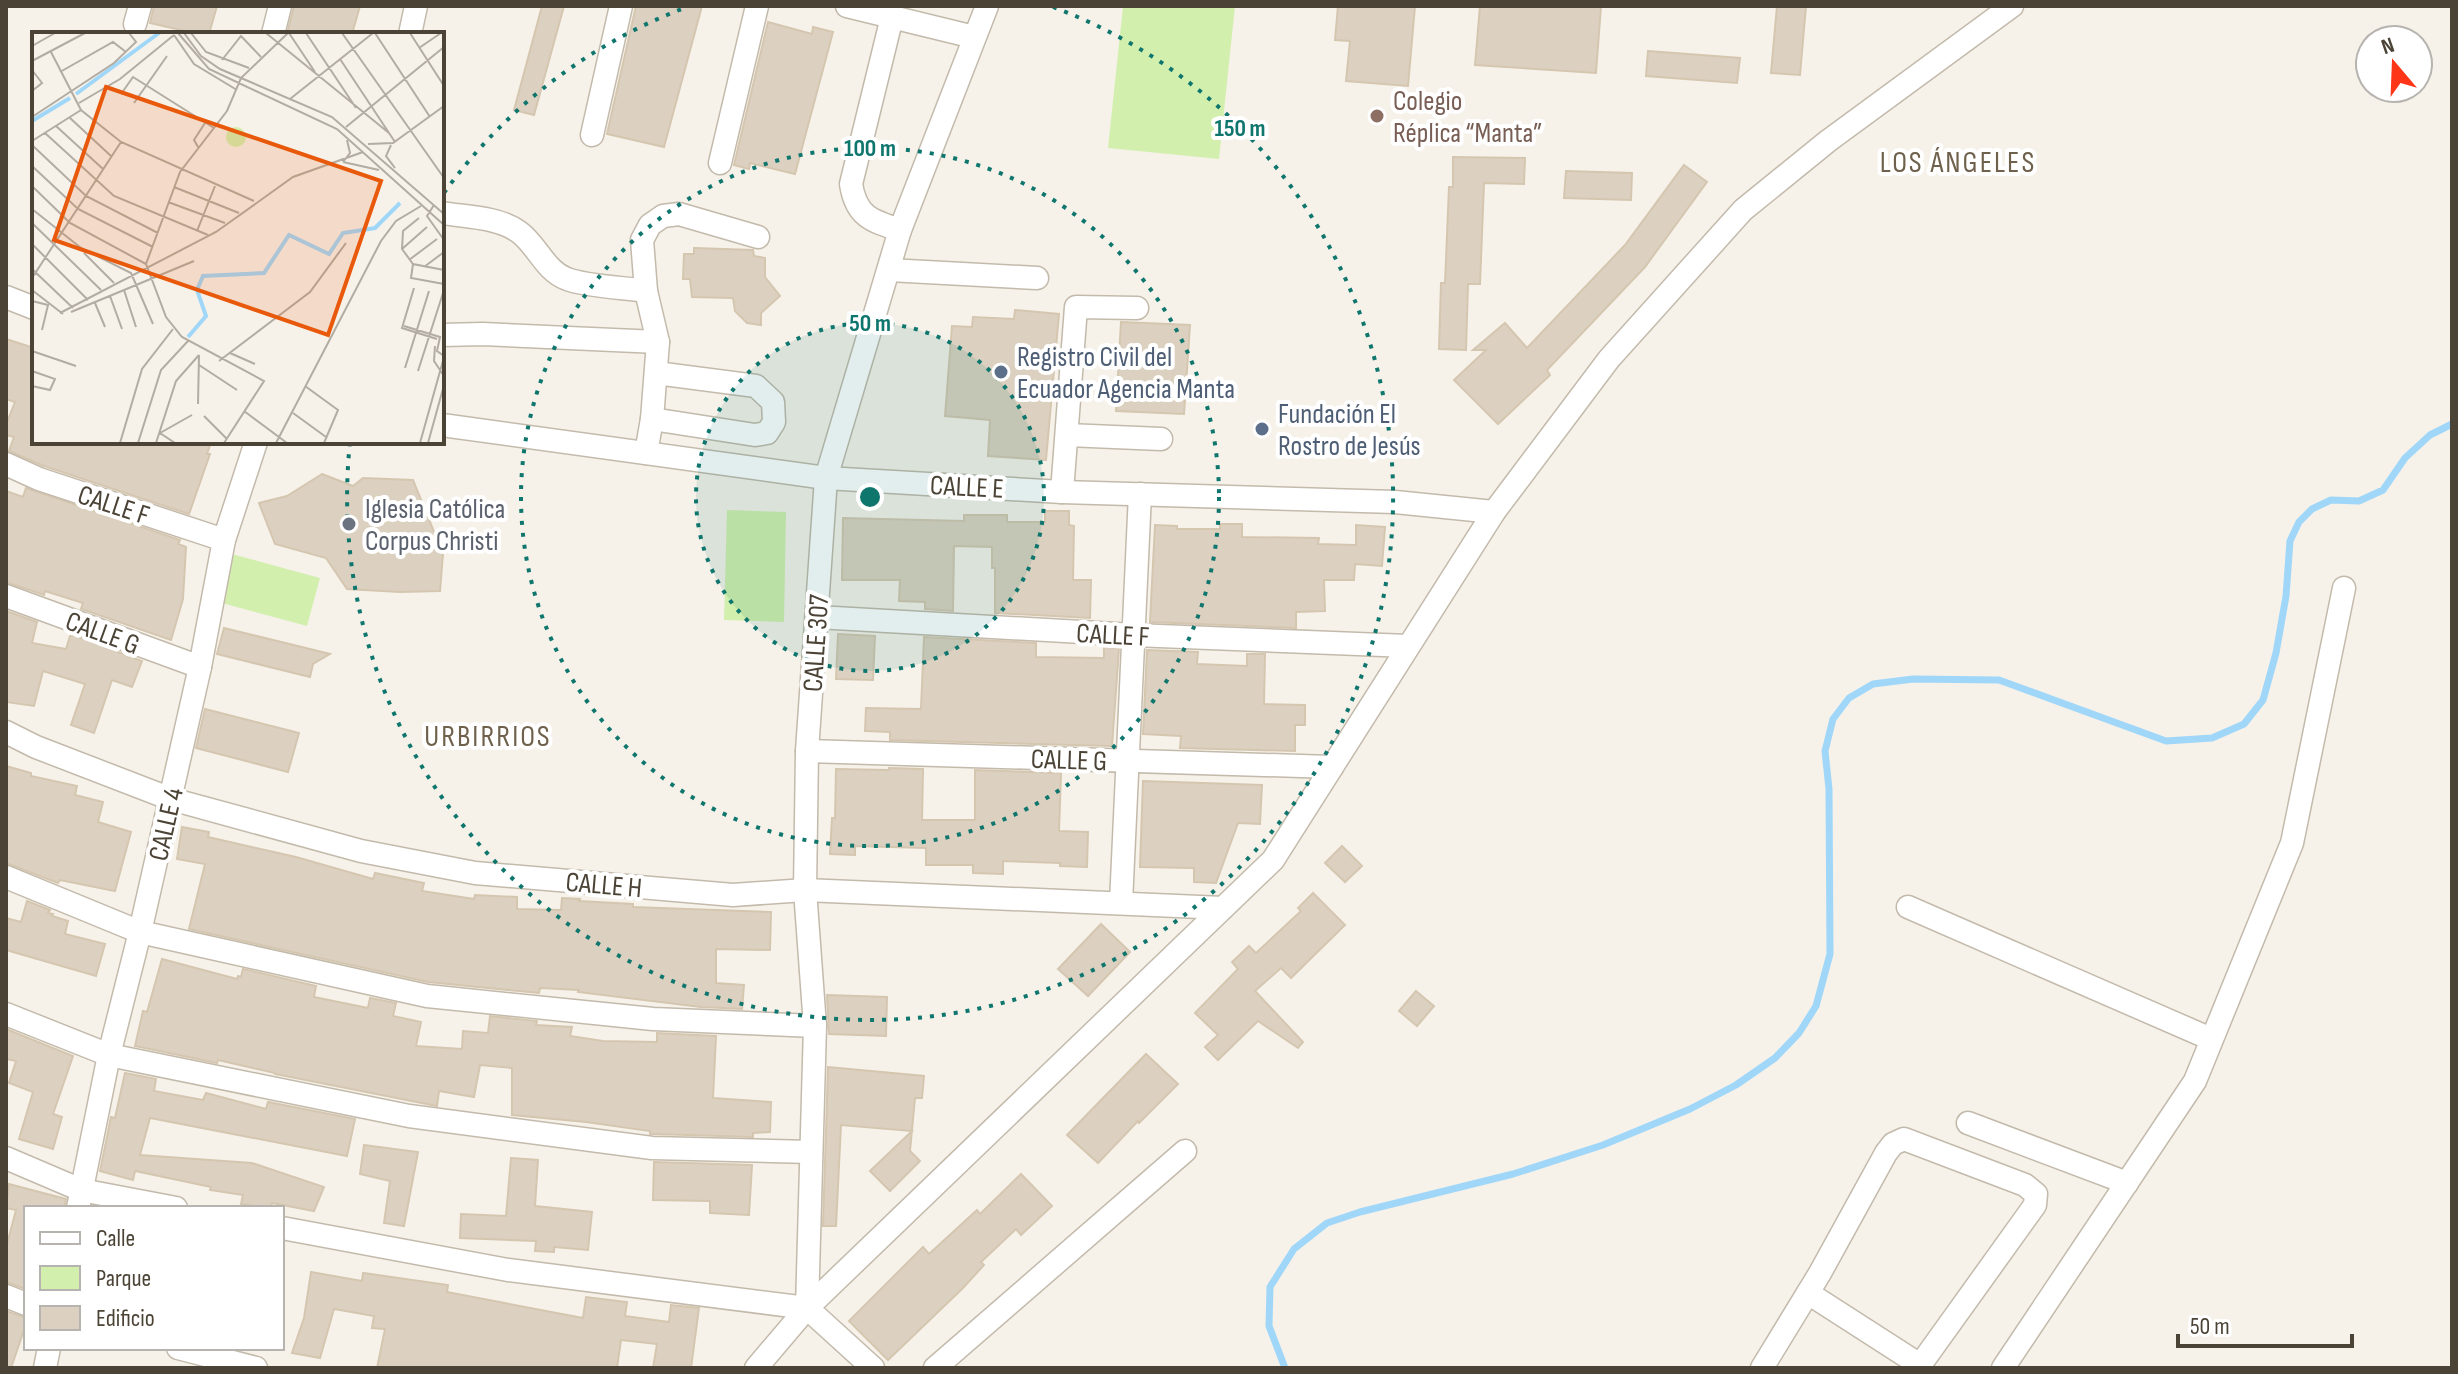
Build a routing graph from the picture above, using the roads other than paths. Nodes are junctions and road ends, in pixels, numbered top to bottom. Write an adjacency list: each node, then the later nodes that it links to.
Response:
1 (280, 6): 9 (street)
2 (416, 6): 10 (street)
3 (621, 6): 12 (street)
4 (757, 6): 13 (street)
5 (847, 6): 8 (street)
6 (987, 6): 11 (street, CALLE 307)
7 (2012, 6): 36 (street)
8 (892, 17): 11 (street); 15 (street)
9 (274, 32)
10 (410, 32)
11 (974, 37): 15 (street, CALLE 307)
12 (592, 135)
13 (720, 163)
14 (444, 213): 19 (street)
15 (900, 230): 17 (street, CALLE 307)
16 (758, 237): 19 (street)
17 (889, 270): 18 (street); 33 (street, CALLE 307)
18 (1037, 278)
19 (646, 291): 24 (street)
20 (6, 297): 21 (street)
21 (32, 307)
22 (1137, 308): 28 (street)
23 (444, 335): 24 (street)
24 (658, 342): 25 (street)
25 (656, 373): 26 (street); 26 (street)
26 (652, 419): 31 (street)
27 (444, 425): 31 (street, CALLE E)
28 (1067, 435): 29 (street); 34 (street)
29 (1161, 439)
30 (255, 444): 37 (street, CALLE 4)
31 (646, 453): 33 (street, CALLE E)
32 (6, 464): 37 (street, CALLE F)
33 (826, 478): 34 (street, CALLE E); 40 (street, CALLE 307)
34 (1062, 492): 35 (street, CALLE E)
35 (1140, 494): 36 (street, CALLE E); 41 (street)
36 (1494, 512): 42 (street)
37 (224, 540): 43 (street, CALLE 4)
38 (2344, 588): 57 (street)
39 (6, 596): 43 (street, CALLE G)
40 (817, 617): 41 (street, CALLE F); 45 (street, CALLE 307)
41 (1134, 635): 42 (street, CALLE F); 46 (street)
42 (1408, 646): 47 (street)
43 (200, 667): 48 (street, CALLE 4)
44 (6, 732): 48 (street, CALLE H)
45 (807, 751): 46 (street, CALLE G); 50 (street, CALLE 307)
46 (1128, 761): 47 (street, CALLE G); 51 (street)
47 (1332, 767): 53 (street)
48 (171, 799): 50 (street, CALLE H); 54 (street, CALLE 4)
49 (6, 877): 54 (street)
50 (805, 890): 51 (street, CALLE H); 56 (street, CALLE 307)
51 (1121, 903): 53 (street, CALLE H)
52 (1908, 907): 57 (street)
53 (1223, 908): 68 (street)
54 (140, 932): 56 (street); 58 (street, CALLE 4)
55 (6, 1014): 58 (street)
56 (815, 1026): 61 (street, CALLE 307)
57 (2211, 1039): 63 (street)
58 (109, 1055): 61 (street); 64 (street, CALLE 4)
59 (1968, 1123): 63 (street)
60 (1185, 1151): 74 (street)
61 (811, 1152): 68 (street, CALLE 307)
62 (6, 1158): 64 (street)
63 (2127, 1183): 76 (street)
64 (80, 1199): 65 (street)
65 (155, 1206)
66 (284, 1228): 68 (street)
67 (1808, 1293): 70 (street); 70 (street); 75 (street)
68 (807, 1308): 72 (street); 73 (street)
69 (185, 1350): 71 (street)
70 (1919, 1366)
71 (248, 1367)
72 (756, 1368)
73 (873, 1368)
74 (935, 1368)
75 (1762, 1368)
76 (2003, 1368)

